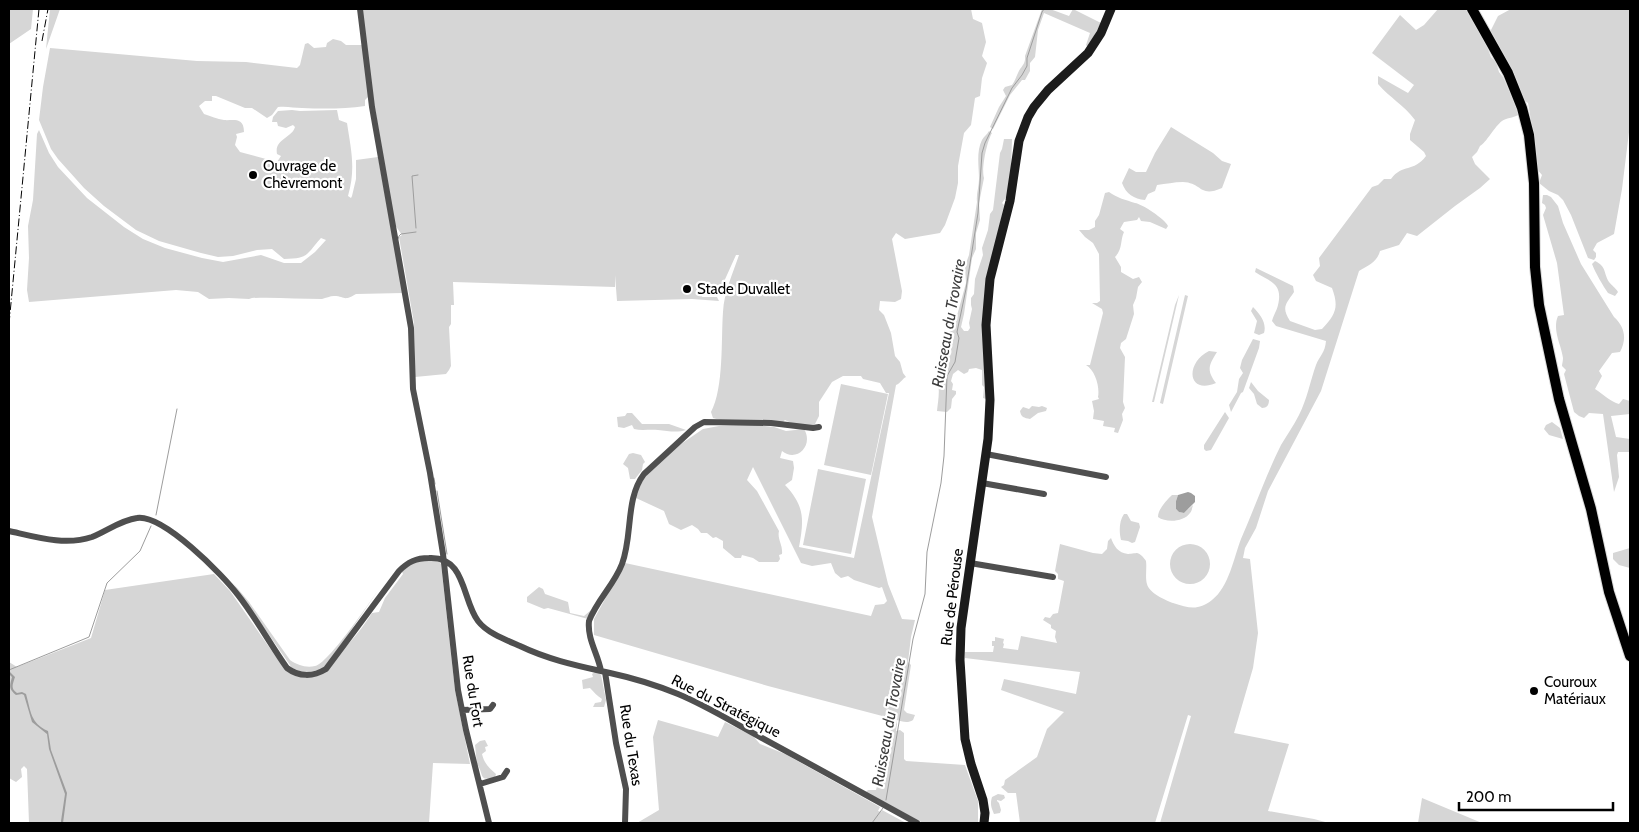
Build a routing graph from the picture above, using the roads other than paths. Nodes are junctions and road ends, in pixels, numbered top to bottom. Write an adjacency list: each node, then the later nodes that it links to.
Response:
1 (360, 9): 10 (street, Rue du Fort)
2 (1111, 9): 5 (street, Rue de Pérouse)
3 (1472, 9): 15 (main road)
4 (819, 427): 16 (street, Rue du Texas)
5 (986, 454): 6 (street); 7 (street, Rue de Pérouse)
6 (1106, 477)
7 (982, 483): 8 (street); 11 (street, Rue de Pérouse)
8 (1044, 494)
9 (9, 532): 10 (street)
10 (444, 560): 12 (street, Rue du Stratégique); 14 (street, Rue du Fort)
11 (970, 562): 13 (street); 24 (street, Rue de Pérouse)
12 (457, 575): 14 (street); 16 (street, Rue du Stratégique)
13 (1054, 577)
14 (445, 578): 18 (street, Rue du Fort)
15 (1630, 656)
16 (603, 671): 22 (street, Rue du Texas); 23 (street, Rue du Stratégique)
17 (493, 705): 18 (street)
18 (462, 710): 20 (street, Rue du Fort)
19 (507, 771): 20 (street)
20 (480, 784): 21 (street, Rue du Fort)
21 (489, 823)
22 (625, 823)
23 (917, 823)
24 (984, 823)

